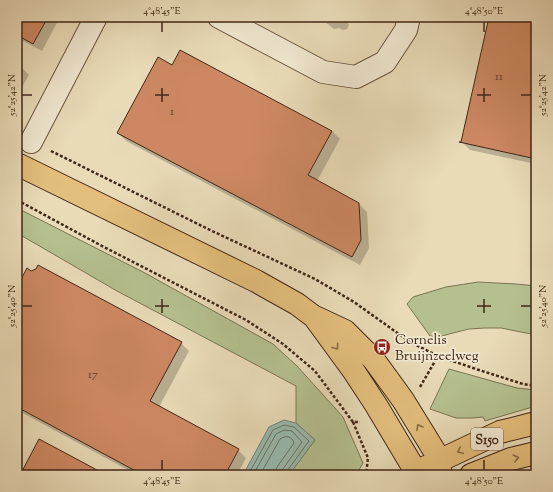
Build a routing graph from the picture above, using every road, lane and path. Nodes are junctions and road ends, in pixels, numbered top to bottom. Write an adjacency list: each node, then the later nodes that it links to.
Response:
1 (96, 17): 4 (street)
2 (219, 17): 3 (street)
3 (409, 17)
4 (31, 142)
5 (17, 164): 7 (main road)
6 (17, 200): 11 (path)
7 (313, 316): 9 (main road); 10 (main road, one-way to 10)
8 (438, 356): 9 (path)
9 (403, 400): 14 (main road, one-way to 9)
10 (382, 413): 11 (path); 15 (main road)
11 (353, 422): 16 (path)
12 (536, 423): 14 (main road, S150, one-way to 14)
13 (536, 453): 17 (main road, S150, one-way to 13)
14 (440, 468): 15 (main road, S150)
15 (415, 474)
16 (366, 475)
17 (471, 475)

